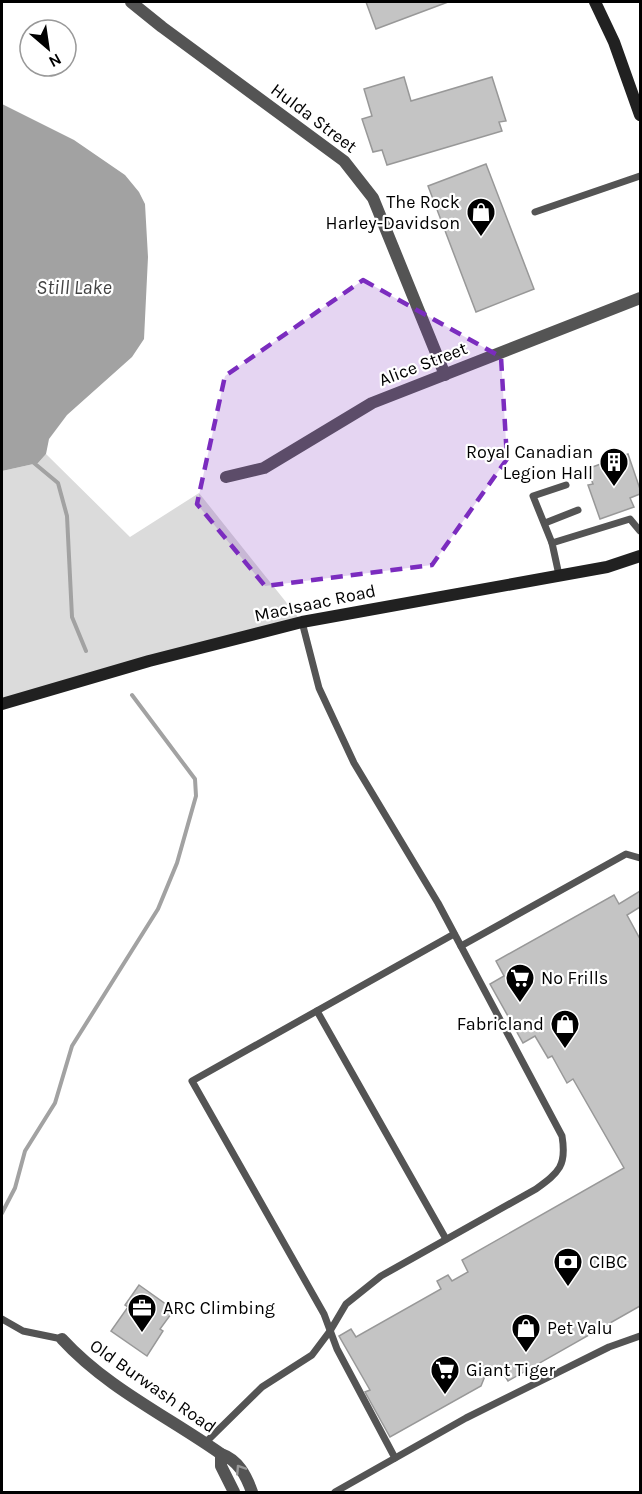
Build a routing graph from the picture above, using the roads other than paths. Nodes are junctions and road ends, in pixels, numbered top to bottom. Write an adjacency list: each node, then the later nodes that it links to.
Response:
1 (131, 2): 7 (street, Hulda Street)
2 (595, 2): 3 (street)
3 (640, 115)
4 (640, 176): 5 (lane)
5 (535, 212)
6 (640, 298): 7 (street, Alice Street)
7 (445, 375): 8 (street, Alice Street)
8 (226, 477)
9 (566, 485): 12 (lane)
10 (578, 510): 12 (lane)
11 (638, 521): 13 (lane); 14 (lane)
12 (544, 523): 14 (lane)
13 (640, 531)
14 (552, 543): 16 (lane)
15 (640, 556): 16 (street, MacIsaac Road)
16 (559, 575): 17 (street, MacIsaac Road)
17 (302, 622): 18 (street, MacIsaac Road); 20 (lane)
18 (2, 704)
19 (640, 858): 21 (lane)
20 (454, 934): 21 (lane); 22 (lane)
21 (461, 946): 23 (lane)
22 (317, 1011): 23 (lane); 25 (lane)
23 (446, 1239): 25 (lane)
24 (2, 1319): 27 (lane, Old Burwash Road)
25 (330, 1331): 28 (lane); 30 (lane)
26 (640, 1336): 30 (lane)
27 (62, 1340): 28 (street, Old Burwash Road)
28 (205, 1443): 29 (street, Old Burwash Road)
29 (220, 1454): 31 (street, Old Burwash Road); 32 (street, Old Burwash Road, one-way to 29)
30 (395, 1458): 33 (lane)
31 (234, 1492)
32 (252, 1492)
33 (335, 1492)

